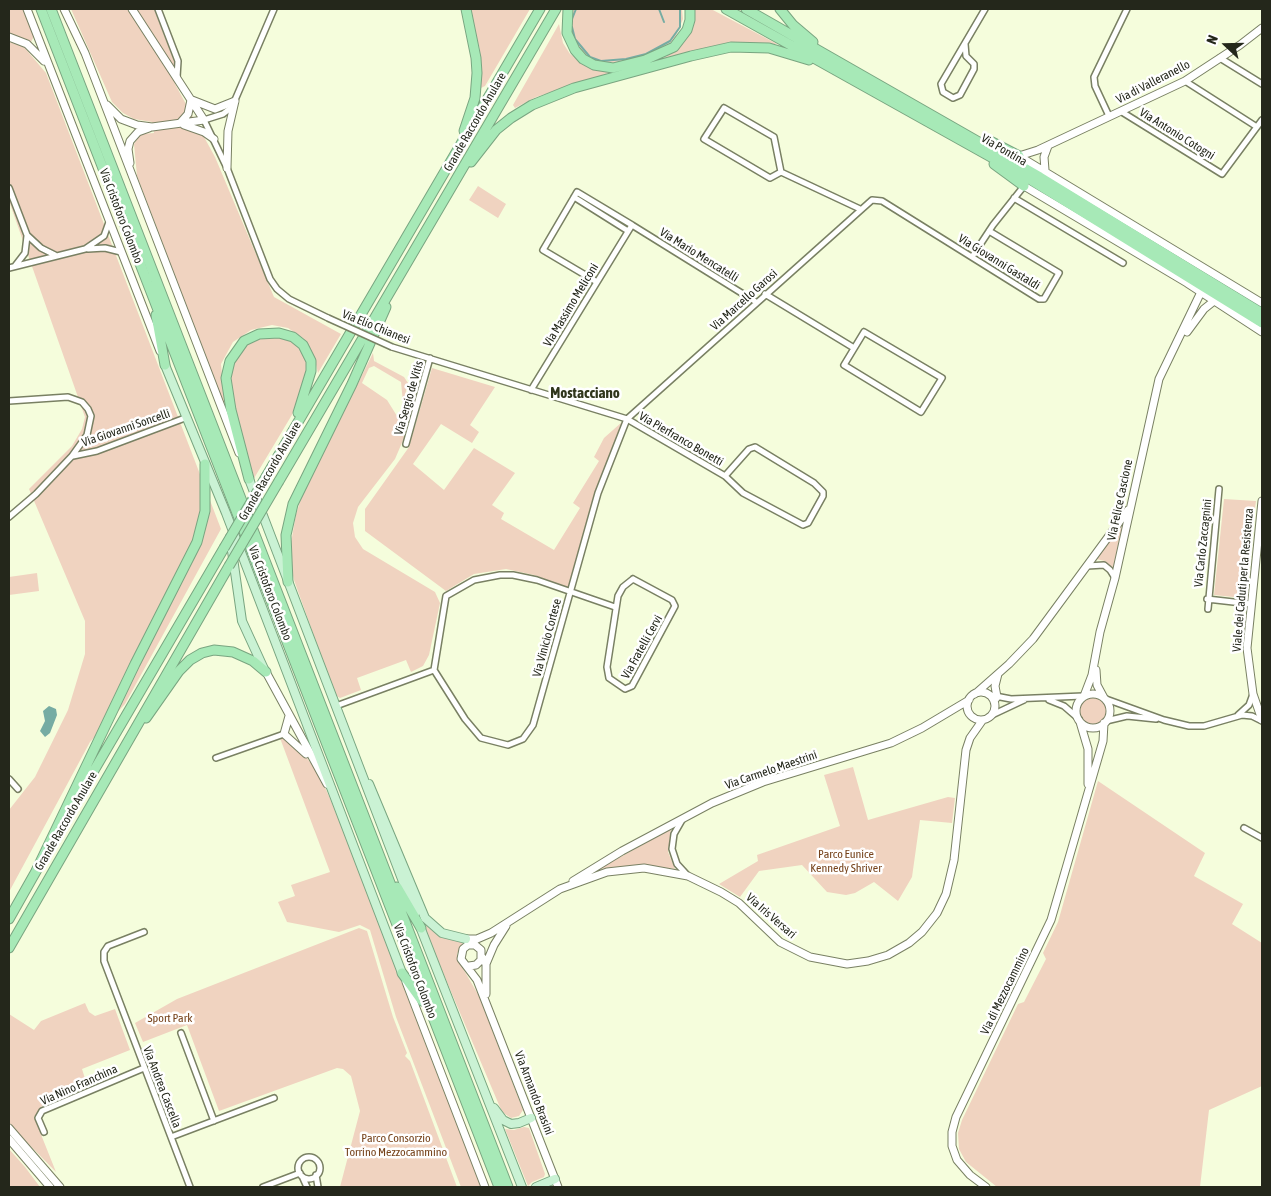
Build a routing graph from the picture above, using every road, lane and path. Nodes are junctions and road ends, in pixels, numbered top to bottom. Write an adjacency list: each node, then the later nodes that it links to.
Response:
1 (27, 9): 23 (street, Via Cristoforo Colombo)
2 (42, 9): 67 (highway, Via Cristoforo Colombo)
3 (51, 9): 138 (highway, Via Cristoforo Colombo)
4 (64, 9): 27 (street, Via Cristoforo Colombo)
5 (132, 9): 24 (street)
6 (158, 9): 24 (street)
7 (274, 9): 29 (street)
8 (466, 9): 40 (highway)
9 (540, 9): 40 (highway, Grande Raccordo Anulare)
10 (556, 9): 48 (highway, Grande Raccordo Anulare)
11 (568, 9): 12 (highway)
12 (690, 9)
13 (726, 9): 22 (highway, Via Pontina)
14 (746, 9): 22 (highway, Via Pontina)
15 (780, 9): 22 (highway)
16 (985, 9): 20 (street)
17 (1127, 9): 31 (street)
18 (1262, 28): 21 (street, Via di Valleranello)
19 (9, 37): 23 (street)
20 (965, 44): 20 (street)
21 (1220, 58): 25 (street, Via di Valleranello); 26 (street)
22 (829, 61): 32 (highway, Via Pontina); 48 (highway)
23 (50, 70): 53 (street, Via Cristoforo Colombo)
24 (177, 77): 28 (street)
25 (1185, 81): 30 (street, Via di Valleranello); 37 (street)
26 (1262, 84)
27 (103, 99): 36 (street); 45 (street, Via Cristoforo Colombo)
28 (191, 100): 29 (street); 33 (street); 35 (street)
29 (235, 101): 33 (street); 42 (street)
30 (1122, 112): 31 (street, Via di Valleranello); 37 (street, Via Antonio Cotogni)
31 (1109, 116): 39 (street, Via di Valleranello)
32 (928, 117): 41 (highway); 46 (highway); 65 (highway, Via Pontina)
33 (204, 120): 35 (street); 38 (street, Via Elio Chianesi)
34 (1262, 120): 37 (street)
35 (179, 124): 36 (street); 38 (street)
36 (152, 127): 45 (street)
37 (1257, 127)
38 (214, 139): 42 (street, Via Elio Chianesi)
39 (1048, 146): 41 (street, Via di Valleranello); 43 (street)
40 (458, 148): 87 (highway, Grande Raccordo Anulare)
41 (1019, 156): 43 (street, Via Pontina)
42 (227, 168): 80 (street, Via Elio Chianesi, bridge)
43 (1045, 170): 72 (street, Via Pontina)
44 (780, 172): 44 (street); 52 (street)
45 (133, 181): 91 (street, Via Cristoforo Colombo)
46 (1024, 186): 50 (street); 68 (street, Via Pontina)
47 (9, 188): 57 (street)
48 (446, 197): 64 (highway, Grande Raccordo Anulare)
49 (574, 198): 54 (street, Via Mario Mencatelli); 55 (street); 66 (street)
50 (1014, 198): 56 (street); 62 (street)
51 (875, 199): 52 (street, Via Marcello Garosi); 61 (street, Via Giovanni Gastaldi)
52 (860, 209): 69 (street, Via Marcello Garosi)
53 (110, 222): 58 (street); 59 (street, Via Cristoforo Colombo)
54 (632, 225): 55 (street); 71 (street, Via Mario Mencatelli)
55 (628, 231): 66 (street, Via Massimo Meliconi)
56 (989, 231): 61 (street); 61 (street, Via Giovanni Gastaldi)
57 (27, 235): 60 (street); 63 (street)
58 (84, 249): 59 (street); 60 (street)
59 (121, 252): 81 (street, Via Cristoforo Colombo)
60 (55, 255): 63 (street)
61 (972, 257)
62 (1123, 263)
63 (12, 267)
64 (398, 277): 99 (highway); 127 (highway, Grande Raccordo Anulare, bridge)
65 (1200, 278): 73 (highway, Via Pontina); 74 (highway, Via Pontina)
66 (597, 282): 82 (street, Via Massimo Meliconi)
67 (149, 286): 81 (highway); 154 (highway, Via Cristoforo Colombo)
68 (1201, 292): 70 (street, Via Pontina); 78 (street, Via Felice Cascione)
69 (765, 294): 71 (street, Via Marcello Garosi); 79 (street)
70 (1214, 301): 75 (street, Via Pontina); 78 (street, Via Felice Cascione)
71 (756, 302): 85 (street, Via Marcello Garosi)
72 (1262, 302)
73 (1262, 313)
74 (1262, 323)
75 (1252, 325): 76 (street, Via Pontina); 77 (street, Via Pontina)
76 (1262, 332)
77 (1262, 338)
78 (1177, 346): 94 (street, Via Felice Cascione)
79 (854, 348): 79 (street)
80 (430, 358): 82 (street, Via Elio Chianesi); 86 (street, Via Sergio de Vitis)
81 (165, 365): 84 (main road, Via Cristoforo Colombo)
82 (531, 390): 85 (street, Via Elio Chianesi)
83 (9, 401): 88 (street)
84 (186, 418): 88 (street, Via Giovanni Soncelli); 89 (main road, Via Cristoforo Colombo)
85 (627, 419): 90 (street, Via Pierfranco Bonetti); 100 (street, Via Vinicio Cortese)
86 (406, 444)
87 (283, 446): 91 (highway); 140 (highway, Grande Raccordo Anulare, bridge)
88 (72, 456): 96 (street)
89 (205, 464): 95 (main road, Via Cristoforo Colombo); 140 (highway)
90 (725, 476): 90 (street, Via Pierfranco Bonetti)
91 (249, 479): 99 (main road, Via Cristoforo Colombo)
92 (1219, 489): 101 (street, Via Carlo Zaccagnini)
93 (1262, 501): 102 (street, Viale dei Caduti per la Resistenza)
94 (1130, 506): 97 (street); 98 (street, Via Felice Cascione)
95 (226, 513): 107 (main road); 134 (main road, Via Cristoforo Colombo)
96 (9, 517)
97 (1087, 566): 98 (street); 108 (street)
98 (1115, 578): 105 (street, Via Felice Cascione)
99 (288, 582): 117 (main road, Via Cristoforo Colombo)
100 (570, 592): 103 (street); 106 (street); 106 (street, Via Vinicio Cortese)
101 (1207, 599): 102 (street, Via Carlo Zaccagnini); 104 (street, Via Carlo Zaccagnini)
102 (1251, 604): 110 (street, Viale dei Caduti per la Resistenza)
103 (615, 607): 103 (street, Via Fratelli Cervi)
104 (1208, 609)
105 (1096, 661): 111 (street, Via Felice Cascione); 115 (street, Via Felice Cascione)
106 (434, 670): 117 (street)
107 (266, 672): 118 (street); 127 (highway)
108 (998, 674): 109 (street); 112 (street)
109 (975, 694): 112 (street); 116 (street)
110 (1254, 694): 119 (street); 123 (street, Viale dei Caduti per la Resistenza)
111 (1084, 696): 114 (street); 115 (street); 121 (street)
112 (994, 697): 113 (street); 120 (street)
113 (1029, 698): 114 (street); 120 (street)
114 (1043, 698): 121 (street)
115 (1105, 699): 122 (street); 125 (street)
116 (969, 700): 124 (street); 135 (street, Via Carmelo Maestrini)
117 (336, 706): 130 (main road, Via Cristoforo Colombo)
118 (289, 715): 126 (street); 129 (street)
119 (1237, 715): 122 (street); 123 (street)
120 (990, 716): 124 (street)
121 (1080, 720): 125 (street); 133 (street, Via di Mezzocammino)
122 (1164, 720): 125 (street)
123 (1262, 720)
124 (982, 721): 142 (street, Via Iris Versari)
125 (1105, 722): 133 (street, Via di Mezzocammino)
126 (284, 734): 128 (street); 129 (street)
127 (127, 741): 149 (highway, Grande Raccordo Anulare)
128 (216, 758)
129 (314, 762): 134 (street)
130 (362, 776): 146 (main road, Via Cristoforo Colombo); 148 (main road)
131 (9, 779): 132 (street)
132 (18, 790)
133 (1088, 790): 179 (street, Via di Mezzocammino)
134 (334, 796): 152 (main road, Via Cristoforo Colombo)
135 (684, 818): 139 (street, Via Carmelo Maestrini); 142 (street)
136 (1244, 828): 137 (street)
137 (1262, 838)
138 (374, 843): 146 (highway); 176 (highway, Via Cristoforo Colombo)
139 (598, 865): 141 (street); 143 (street, Via Carmelo Maestrini)
140 (36, 871): 144 (highway, Grande Raccordo Anulare)
141 (601, 873): 142 (street, Via Iris Versari); 143 (street, Via Iris Versari)
142 (688, 876)
143 (560, 889): 145 (street, Via Iris Versari)
144 (9, 920)
145 (509, 922): 148 (street, Via Iris Versari); 150 (street)
146 (420, 928): 158 (main road, Via Cristoforo Colombo)
147 (144, 932): 156 (street, Via Andrea Cascella)
148 (472, 941): 150 (street); 151 (street, Via Armando Brasini)
149 (9, 948)
150 (484, 960): 151 (street); 153 (street, Via Armando Brasini)
151 (469, 966): 153 (street, Via Armando Brasini)
152 (402, 972): 154 (highway); 174 (street, Via Cristoforo Colombo)
153 (488, 1006): 159 (street, Via Armando Brasini)
154 (436, 1027): 175 (highway, Via Cristoforo Colombo)
155 (180, 1033): 160 (street)
156 (144, 1068): 162 (street, Via Nino Franchina); 163 (street, Via Andrea Cascella)
157 (274, 1098): 160 (street)
158 (490, 1104): 159 (main road); 177 (main road, Via Cristoforo Colombo)
159 (532, 1118): 167 (street, Via Armando Brasini)
160 (214, 1121): 163 (street)
161 (9, 1128): 169 (street)
162 (44, 1132)
163 (171, 1137): 170 (street, Via Andrea Cascella)
164 (9, 1139): 168 (street)
165 (301, 1174): 166 (street); 166 (street); 171 (street); 172 (street)
166 (316, 1175): 173 (street)
167 (556, 1183): 178 (main road)
168 (50, 1187)
169 (60, 1187)
170 (190, 1187)
171 (263, 1187)
172 (307, 1187)
173 (318, 1187)
174 (485, 1187)
175 (499, 1187)
176 (508, 1187)
177 (522, 1187)
178 (536, 1187)
179 (986, 1187)

